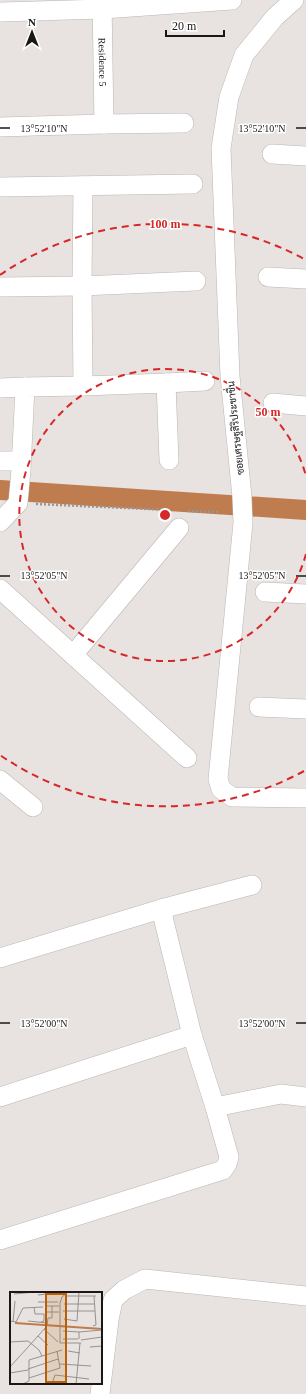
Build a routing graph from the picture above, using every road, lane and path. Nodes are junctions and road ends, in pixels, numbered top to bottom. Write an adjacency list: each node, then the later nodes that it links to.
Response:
1 (232, 0): 3 (street)
2 (294, 0): 41 (street, ซอยเศรษฐสิริประชาชื่น)
3 (103, 4): 4 (street); 6 (street, Residence 5)
4 (0, 12)
5 (184, 123): 6 (street)
6 (104, 124): 7 (street)
7 (0, 127)
8 (272, 154): 9 (street)
9 (306, 156)
10 (193, 184): 11 (street)
11 (82, 186): 12 (street); 16 (street)
12 (0, 187)
13 (268, 277): 14 (street)
14 (306, 279)
15 (196, 281): 16 (street)
16 (82, 286): 17 (street); 20 (street)
17 (0, 287)
18 (205, 381): 19 (street)
19 (166, 383): 20 (street); 26 (street)
20 (84, 386): 21 (street)
21 (25, 387): 22 (street); 27 (street)
22 (0, 388)
23 (273, 403): 24 (street)
24 (306, 406)
25 (0, 460): 27 (street)
26 (169, 460)
27 (21, 469): 28 (street)
28 (18, 503): 29 (path); 32 (street)
29 (172, 510)
30 (218, 512): 31 (path)
31 (183, 519): 36 (street)
32 (0, 522)
33 (0, 589): 36 (street)
34 (265, 592): 35 (street)
35 (306, 594)
36 (73, 655): 39 (street)
37 (259, 707): 38 (street)
38 (306, 709)
39 (187, 758)
40 (0, 780): 42 (street)
41 (306, 798)
42 (33, 808)
43 (252, 885): 44 (street)
44 (161, 909): 45 (street); 46 (street)
45 (0, 958)
46 (192, 1035): 47 (street); 49 (street)
47 (0, 1097)
48 (306, 1097): 49 (street)
49 (215, 1107): 50 (street)
50 (0, 1240)
51 (306, 1296): 52 (street)
52 (102, 1378)
53 (101, 1384): 54 (street)
54 (100, 1394)

